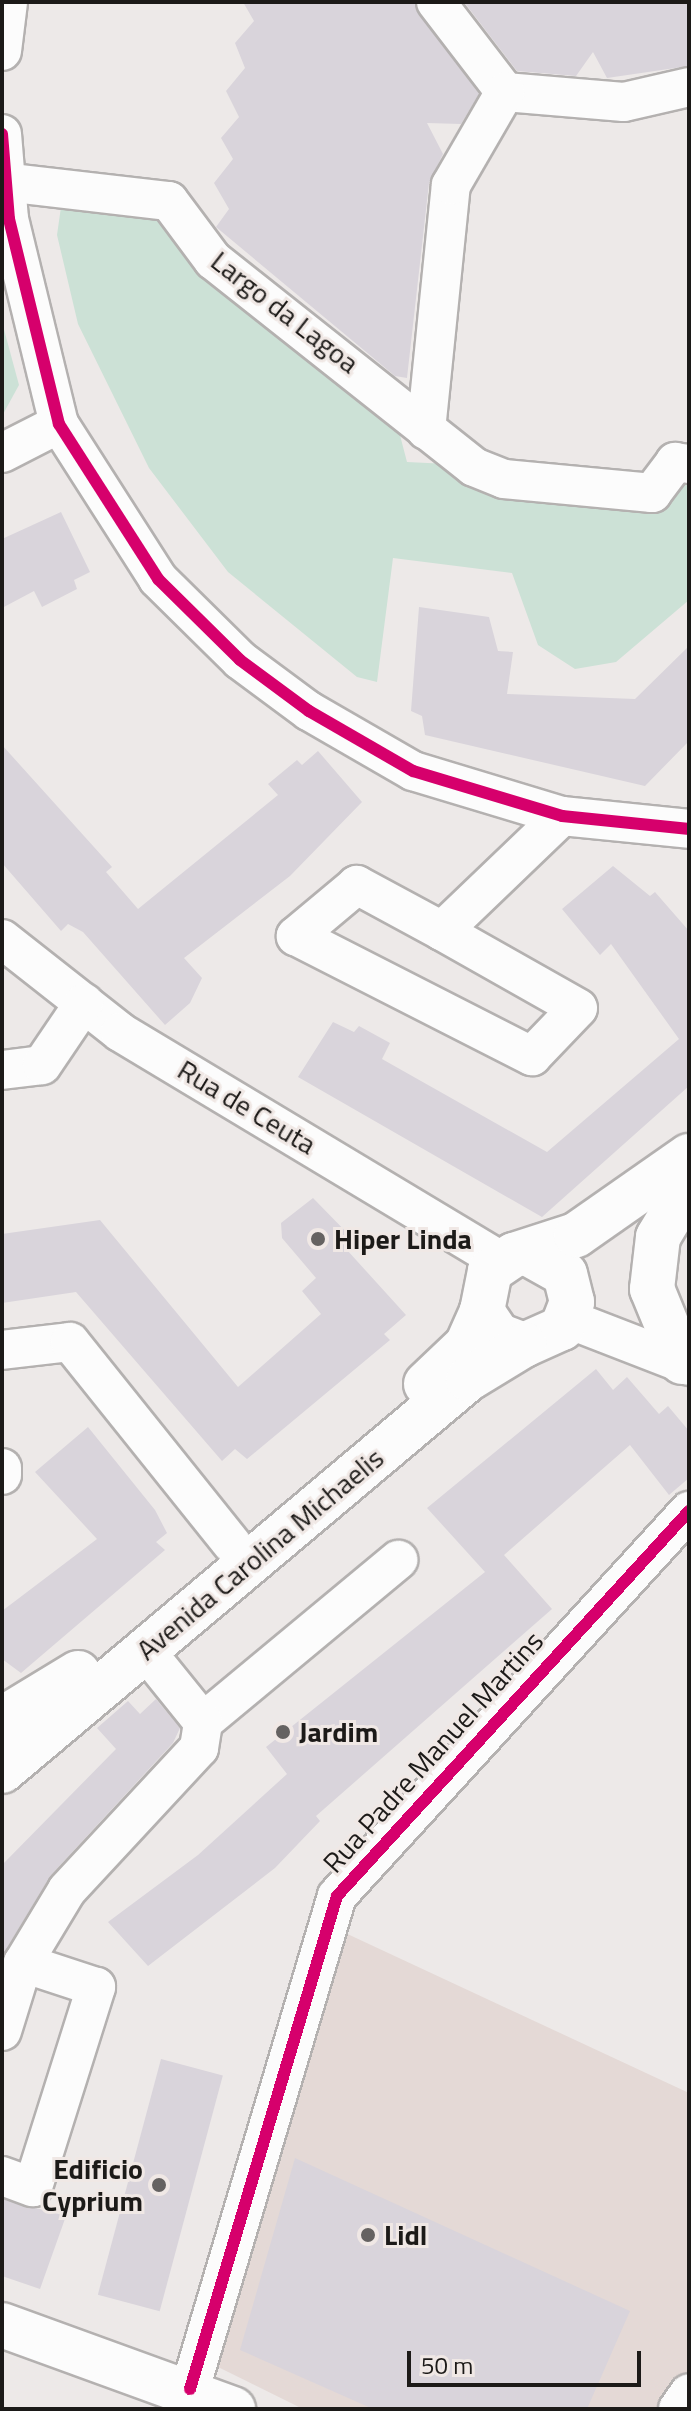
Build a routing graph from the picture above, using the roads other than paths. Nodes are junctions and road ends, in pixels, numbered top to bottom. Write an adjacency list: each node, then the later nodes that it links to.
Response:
1 (8, 2): 3 (street)
2 (436, 2): 5 (street)
3 (2, 51)
4 (689, 87): 5 (street)
5 (505, 92): 9 (street)
6 (2, 134): 7 (street)
7 (4, 182): 8 (street); 9 (street, Largo da Lagoa)
8 (59, 424): 10 (street); 12 (street)
9 (426, 430): 11 (street, Largo da Lagoa)
10 (2, 453)
11 (689, 464)
12 (562, 816): 13 (street); 14 (street)
13 (689, 829)
14 (442, 931): 14 (street)
15 (2, 939): 16 (street, Rua de Ceuta)
16 (84, 1003): 17 (street); 19 (street, Rua de Ceuta)
17 (2, 1070)
18 (687, 1182): 19 (street); 20 (street, Avenida Carolina Michaelis); 24 (street)
19 (515, 1257): 20 (street); 21 (street, Avenida Carolina Michaelis)
20 (569, 1303): 22 (street, Avenida Carolina Michaelis); 24 (street)
21 (482, 1311): 22 (street); 28 (street, Avenida Carolina Michaelis)
22 (524, 1345): 30 (street, Avenida Carolina Michaelis)
23 (2, 1350): 28 (street)
24 (685, 1364)
25 (2, 1468): 26 (street)
26 (2, 1475)
27 (689, 1511): 40 (street, Rua Padre Manuel Martins)
28 (232, 1544): 31 (street, Avenida Carolina Michaelis)
29 (398, 1560): 32 (street)
30 (145, 1650): 32 (street); 33 (street, Avenida Carolina Michaelis)
31 (2, 1719)
32 (203, 1722): 34 (street)
33 (2, 1771)
34 (23, 1963): 35 (street); 36 (street)
35 (2, 2031)
36 (2, 2176)
37 (2, 2325): 39 (street)
38 (2, 2352): 39 (street)
39 (78, 2353): 40 (street)
40 (190, 2389): 42 (street)
41 (689, 2393): 43 (street)
42 (233, 2409)
43 (678, 2409)

